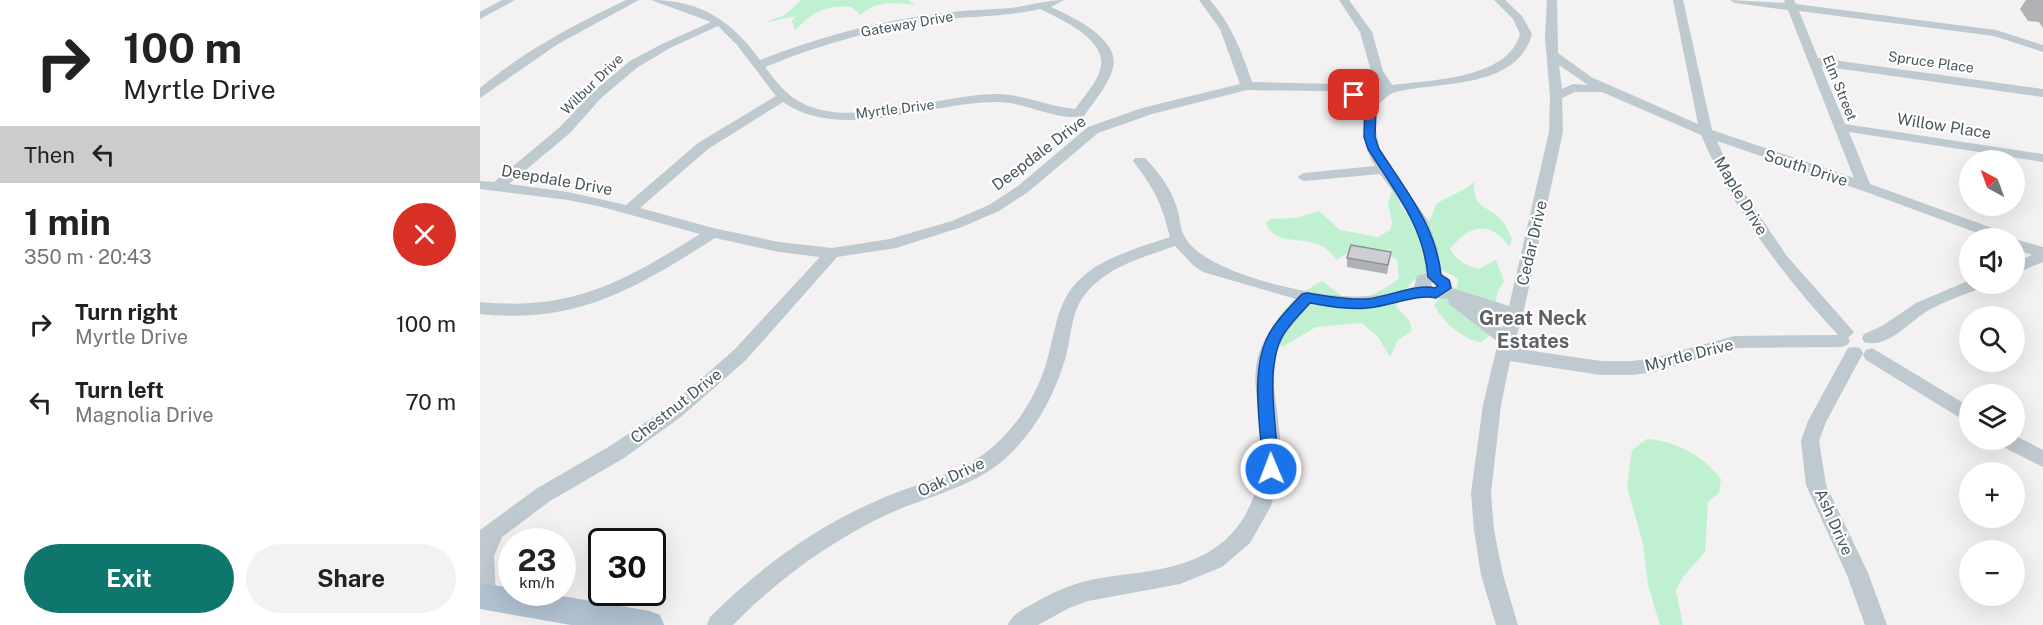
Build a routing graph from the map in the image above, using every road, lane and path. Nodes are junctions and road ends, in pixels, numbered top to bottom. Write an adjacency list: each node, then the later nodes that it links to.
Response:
1 (510, 0): 13 (street)
2 (634, 0): 25 (street)
3 (656, 0): 14 (street, Myrtle Drive)
4 (1059, 0): 12 (street, Gateway Drive)
5 (1204, 0): 20 (street)
6 (1344, 0): 19 (street)
7 (1499, 0): 15 (street)
8 (1552, 0): 15 (street, Cedar Drive)
9 (1678, 0): 32 (street, Maple Drive)
10 (1736, 0): 11 (street)
11 (1790, 4): 16 (street); 17 (street, Elm Street)
12 (1043, 7): 18 (street, Gateway Drive); 29 (street)
13 (482, 14)
14 (719, 22): 18 (street, Myrtle Drive); 38 (street, Wilbur Drive)
15 (1541, 39): 22 (street, Deepdale Drive); 23 (street, South Drive); 27 (street, Cedar Drive)
16 (2043, 49)
17 (1814, 62): 24 (street, Spruce Place); 30 (street, Elm Street)
18 (759, 65): 26 (street, Myrtle Drive)
19 (1377, 71): 21 (street); 22 (street)
20 (1247, 86): 21 (street, Deepdale Drive); 31 (street, Deepdale Drive)
21 (1344, 89): 22 (street, Deepdale Drive); 28 (street)
22 (1389, 89): 28 (street)
23 (1611, 92): 27 (street, South Drive); 32 (street, South Drive)
24 (2043, 93)
25 (480, 94)
26 (785, 96): 29 (street, Myrtle Drive); 40 (street)
27 (1556, 96): 52 (street, Cedar Drive)
28 (1371, 105): 35 (street)
29 (1079, 112): 31 (street)
30 (1840, 127): 33 (street, Willow Place); 39 (street, Elm Street)
31 (1093, 130): 45 (street, Deepdale Drive)
32 (1706, 132): 39 (street, South Drive); 53 (street, Maple Drive)
33 (2043, 158)
34 (1140, 161): 43 (street)
35 (1386, 170): 36 (street); 48 (street)
36 (1304, 177)
37 (480, 185): 38 (street, Deepdale Drive)
38 (497, 187): 40 (street, Deepdale Drive)
39 (1864, 187): 41 (street, South Drive)
40 (628, 210): 42 (street, Deepdale Drive)
41 (1977, 228)
42 (712, 233): 45 (street, Deepdale Drive); 51 (street)
43 (1178, 240): 50 (street); 61 (street, Oak Drive)
44 (2025, 247): 46 (street)
45 (832, 253): 58 (street, Chestnut Drive)
46 (2043, 254): 47 (street)
47 (2025, 263)
48 (1434, 286): 50 (street); 52 (street); 54 (street)
49 (1959, 290): 53 (street)
50 (1307, 297): 62 (street)
51 (480, 308)
52 (1515, 314): 54 (street, Cedar Drive)
53 (1857, 344): 54 (street, Myrtle Drive); 55 (street, Maple Drive); 64 (street, Ash Drive)
54 (1505, 347): 63 (street, Cedar Drive)
55 (1959, 410)
56 (2025, 450): 57 (street)
57 (2043, 459)
58 (488, 536): 59 (street, Chestnut Drive)
59 (482, 596): 60 (main road)
60 (650, 625)
61 (718, 625)
62 (1019, 625)
63 (1508, 625)
64 (1876, 625)

